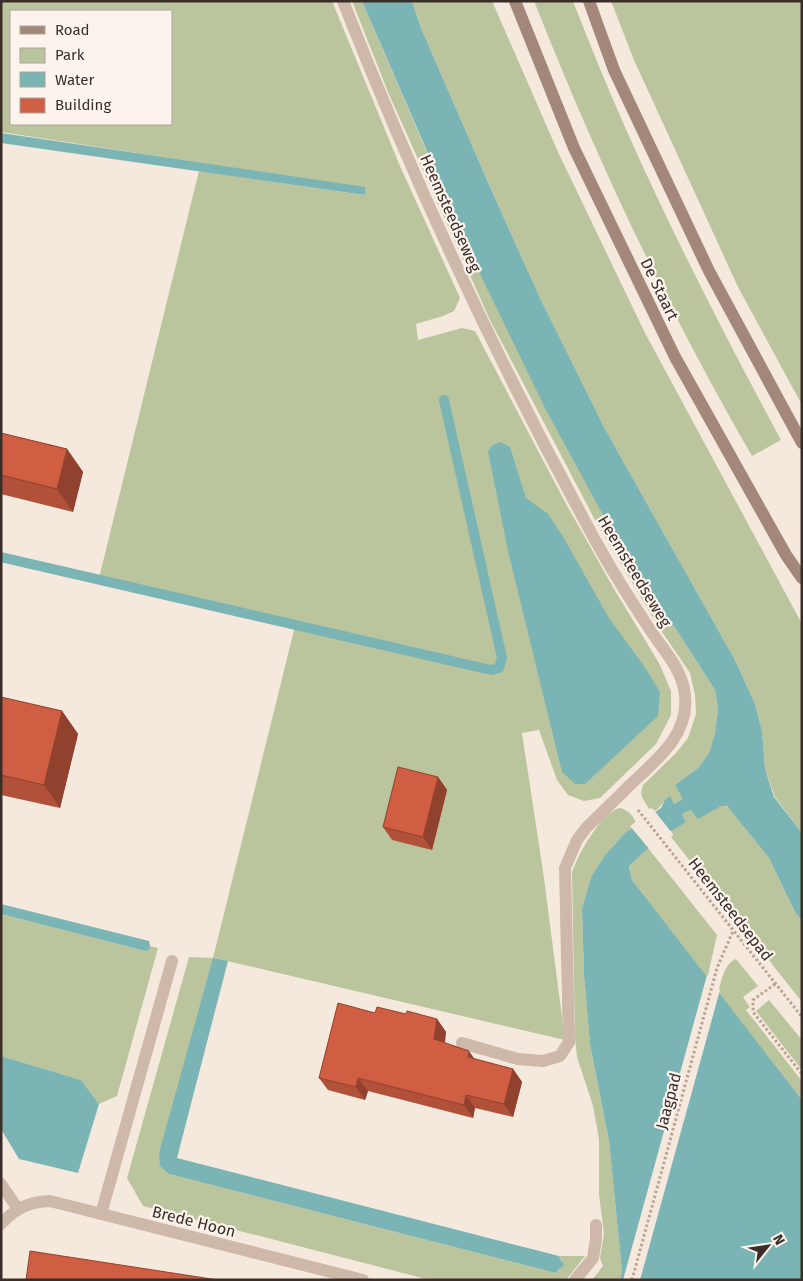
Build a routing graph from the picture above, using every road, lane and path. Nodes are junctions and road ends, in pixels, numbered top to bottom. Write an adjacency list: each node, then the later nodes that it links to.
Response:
1 (343, 1): 11 (street, Heemsteedseweg)
2 (515, 1): 5 (main road, De Staart)
3 (589, 1): 4 (main road)
4 (802, 443)
5 (802, 578)
6 (642, 814): 7 (path, Heemsteedsepad)
7 (732, 931): 9 (path, Heemsteedsepad); 20 (path, Jaagpad)
8 (172, 961): 15 (street)
9 (775, 984): 10 (path, Heemsteedsepad); 12 (path)
10 (802, 1017)
11 (462, 1043)
12 (802, 1074)
13 (1, 1184): 14 (street)
14 (18, 1209): 15 (street, Brede Hoon); 16 (street)
15 (101, 1214): 18 (street, Brede Hoon)
16 (1, 1224)
17 (596, 1225): 19 (street)
18 (363, 1280)
19 (575, 1280)
20 (632, 1280)

